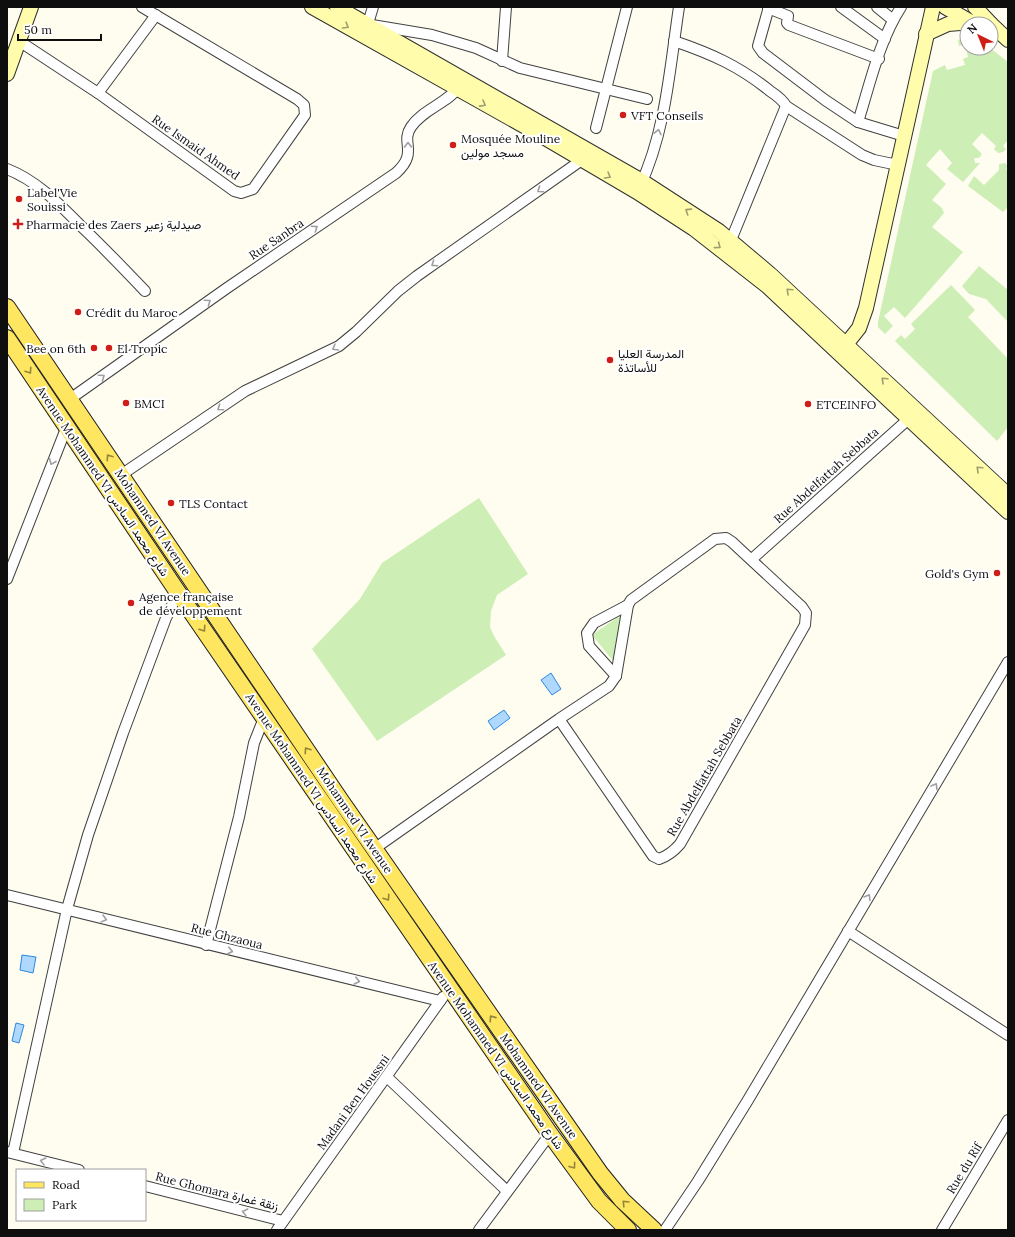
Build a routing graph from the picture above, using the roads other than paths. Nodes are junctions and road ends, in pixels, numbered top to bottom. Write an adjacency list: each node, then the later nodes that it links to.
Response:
1 (31, 7): 25 (main road)
2 (142, 7): 17 (street, Rue Ismaid Ahmed)
3 (312, 7): 22 (main road, one-way to 22)
4 (362, 7): 16 (main road)
5 (373, 7): 22 (street)
6 (506, 7): 28 (street)
7 (627, 7): 31 (street)
8 (679, 7): 26 (street)
9 (841, 7): 24 (street)
10 (877, 7): 20 (street)
11 (901, 7): 20 (street)
12 (933, 7): 23 (main road)
13 (945, 7): 18 (main road)
14 (975, 7): 19 (main road)
15 (768, 8): 27 (street); 35 (street)
16 (341, 9): 22 (main road)
17 (156, 15): 32 (street); 32 (street, Rue Ismaid Ahmed)
18 (961, 16)
19 (983, 16)
20 (893, 20): 24 (street)
21 (959, 24): 23 (main road)
22 (366, 31): 28 (street); 30 (main road)
23 (926, 34): 37 (main road)
24 (885, 39): 27 (street)
25 (19, 41): 29 (main road); 32 (street, Rue Ismaid Ahmed)
26 (674, 42): 34 (street); 41 (street, one-way to 26)
27 (879, 59): 35 (street)
28 (502, 61): 31 (street)
29 (7, 74)
30 (461, 85): 38 (main road); 47 (street, Rue Sanbra, one-way to 30)
31 (607, 90): 33 (street); 36 (street)
32 (98, 94)
33 (647, 99)
34 (786, 106): 39 (street); 42 (street)
35 (858, 122): 37 (street)
36 (596, 128)
37 (904, 136): 39 (main road)
38 (587, 157): 41 (main road); 50 (street, one-way to 50)
39 (898, 165): 46 (main road)
40 (7, 169): 43 (street)
41 (639, 187): 42 (main road, one-way to 41); 46 (main road, one-way to 46)
42 (731, 240): 46 (main road, one-way to 42)
43 (145, 291)
44 (7, 307): 47 (main road, Avenue Mohammed VI شارع محمد السادس)
45 (7, 338): 49 (main road, Avenue Mohammed VI شارع محمد السادس, one-way to 49)
46 (842, 349): 48 (main road)
47 (70, 399): 50 (main road, Mohammed VI Avenue, one-way to 47)
48 (913, 416): 51 (main road, one-way to 48); 52 (main road); 53 (street, Rue Abdelfattah Sebbata)
49 (66, 426): 54 (street, one-way to 54); 55 (main road, Avenue Mohammed VI شارع محمد السادس)
50 (121, 475): 61 (main road, Mohammed VI Avenue, one-way to 50)
51 (1008, 495)
52 (1008, 512)
53 (752, 559): 56 (street, Rue Abdelfattah Sebbata); 60 (street, Rue Abdelfattah Sebbata)
54 (7, 579)
55 (179, 594): 59 (main road, Avenue Mohammed VI شارع محمد السادس, one-way to 59); 63 (street)
56 (628, 605): 58 (street); 58 (street, Rue Abdelfattah Sebbata)
57 (1008, 662): 64 (street, one-way to 57)
58 (616, 676): 60 (street)
59 (264, 718): 65 (street); 66 (main road, Avenue Mohammed VI شارع محمد السادس, one-way to 66)
60 (559, 719): 61 (street)
61 (374, 849): 79 (main road, Mohammed VI Avenue, one-way to 61)
62 (7, 895): 63 (street, Rue Ghzaoua)
63 (66, 909): 65 (street, Rue Ghzaoua, one-way to 65); 71 (street)
64 (848, 931): 67 (street); 80 (street)
65 (206, 945): 66 (street, Rue Ghzaoua, one-way to 66)
66 (445, 995): 68 (street, Madani Ben Houssni); 70 (main road, Avenue Mohammed VI شارع محمد السادس)
67 (1008, 1035)
68 (388, 1078): 74 (street); 75 (street, Madani Ben Houssni)
69 (1008, 1120): 81 (street, Rue du Rif)
70 (550, 1134): 74 (street); 78 (main road, Avenue Mohammed VI شارع محمد السادس, one-way to 78)
71 (10, 1153): 72 (street, one-way to 71)
72 (75, 1169)
73 (146, 1186): 75 (street, Rue Ghomara زنقة غمارة, one-way to 73)
74 (506, 1191): 77 (street)
75 (283, 1221): 76 (street, Madani Ben Houssni)
76 (276, 1230)
77 (479, 1230)
78 (628, 1230)
79 (654, 1230)
80 (665, 1230)
81 (942, 1230)

